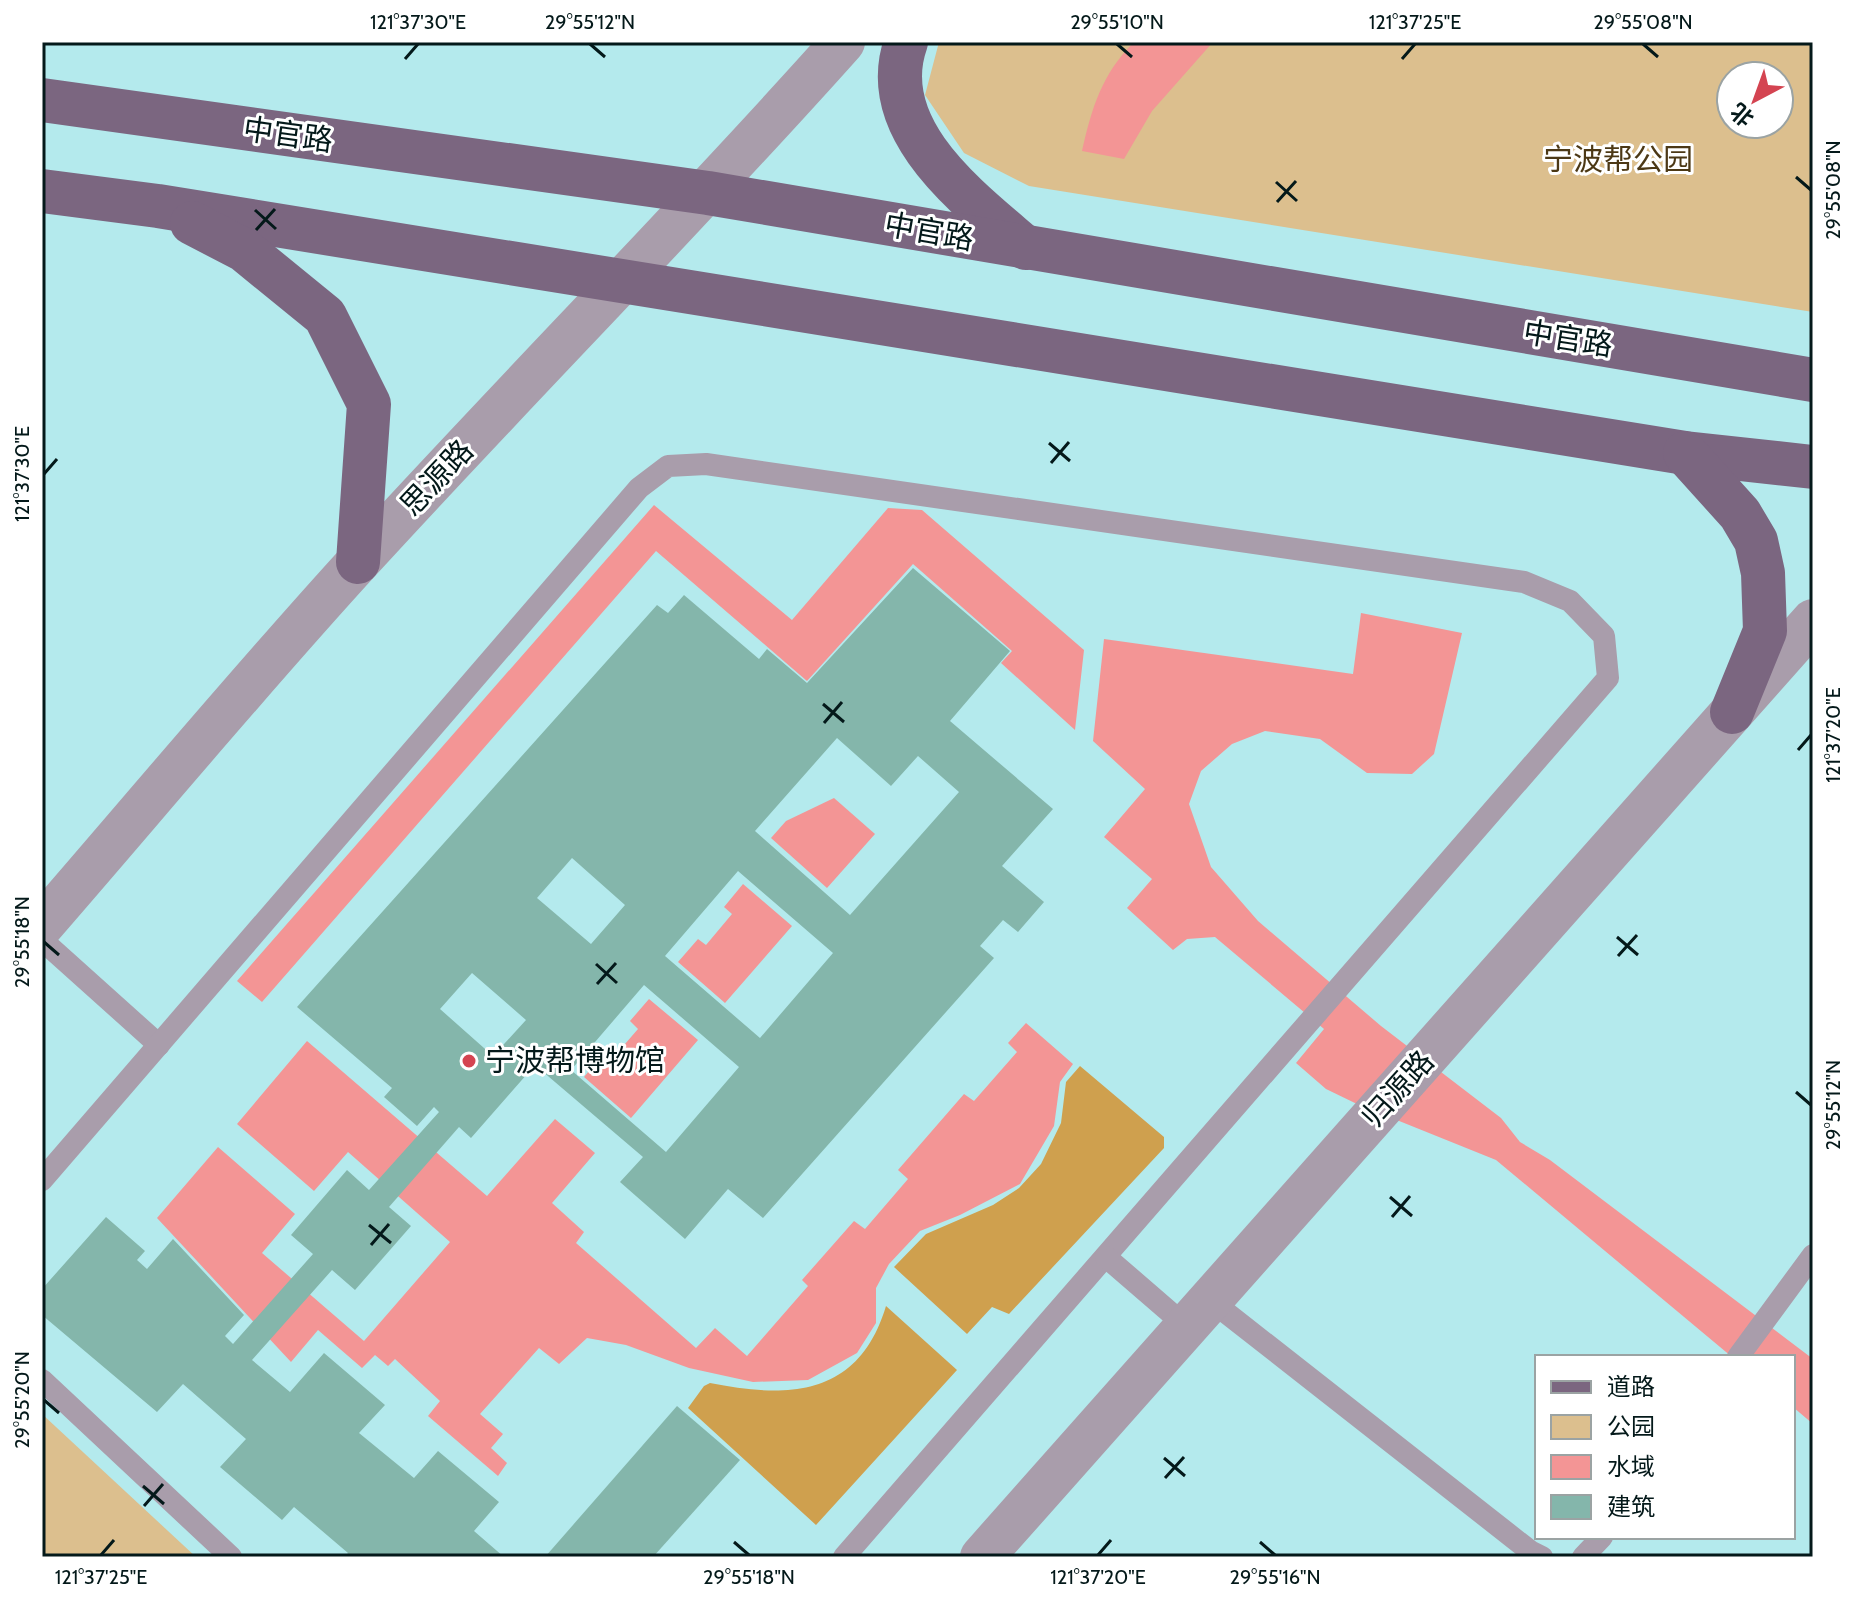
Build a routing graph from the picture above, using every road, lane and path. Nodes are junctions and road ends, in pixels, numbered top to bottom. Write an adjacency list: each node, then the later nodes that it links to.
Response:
1 (843, 42): 5 (street, 思源路)
2 (906, 42): 7 (main road)
3 (42, 100): 5 (main road, 中官路)
4 (42, 191): 6 (main road)
5 (708, 193): 7 (main road, 中官路); 8 (street, 思源路)
6 (158, 206): 8 (main road); 12 (main road)
7 (1028, 249): 9 (main road, 中官路)
8 (618, 283): 10 (main road); 12 (street, 思源路)
9 (1813, 380)
10 (1685, 453): 11 (main road); 14 (main road)
11 (1813, 467)
12 (358, 562): 15 (street, 思源路)
13 (1813, 621): 14 (street, 归源路)
14 (1732, 712): 20 (street, 归源路)
15 (46, 916): 16 (lane)
16 (159, 1045): 17 (lane); 19 (lane)
17 (42, 1180)
18 (1813, 1255): 21 (lane)
19 (1106, 1257): 20 (lane); 25 (lane)
20 (1198, 1313): 26 (street, 归源路); 27 (lane)
21 (1739, 1355)
22 (42, 1380): 24 (lane)
23 (1594, 1546): 28 (lane)
24 (231, 1557)
25 (844, 1557)
26 (982, 1557)
27 (1542, 1557)
28 (1615, 1557)

